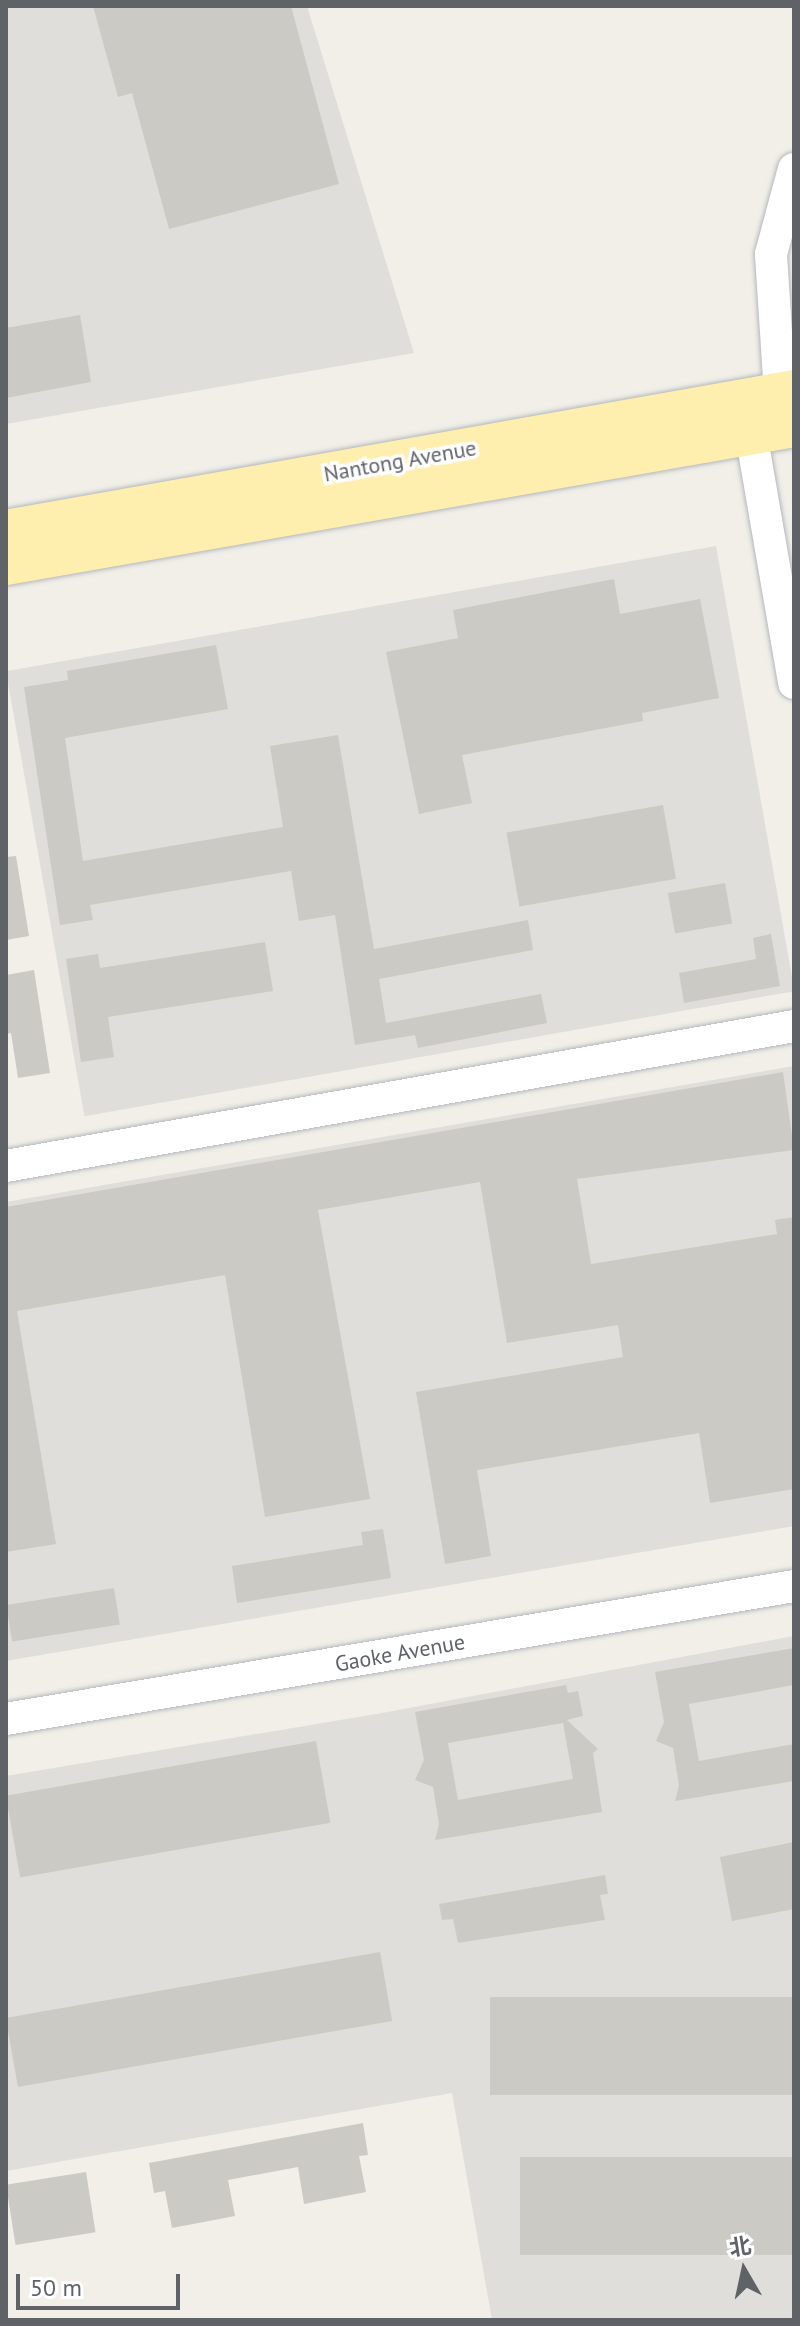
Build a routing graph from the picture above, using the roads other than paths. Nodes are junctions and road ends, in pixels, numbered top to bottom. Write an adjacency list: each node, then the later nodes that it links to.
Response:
1 (794, 169): 2 (street)
2 (789, 403): 3 (main road, Nantong Avenue); 4 (main road, Nantong Avenue)
3 (751, 433): 5 (main road, Nantong Avenue); 6 (street)
4 (6, 531)
5 (6, 564)
6 (794, 683)
7 (794, 1026): 8 (street)
8 (6, 1166)
9 (794, 1586): 10 (street, Gaoke Avenue)
10 (6, 1719)

